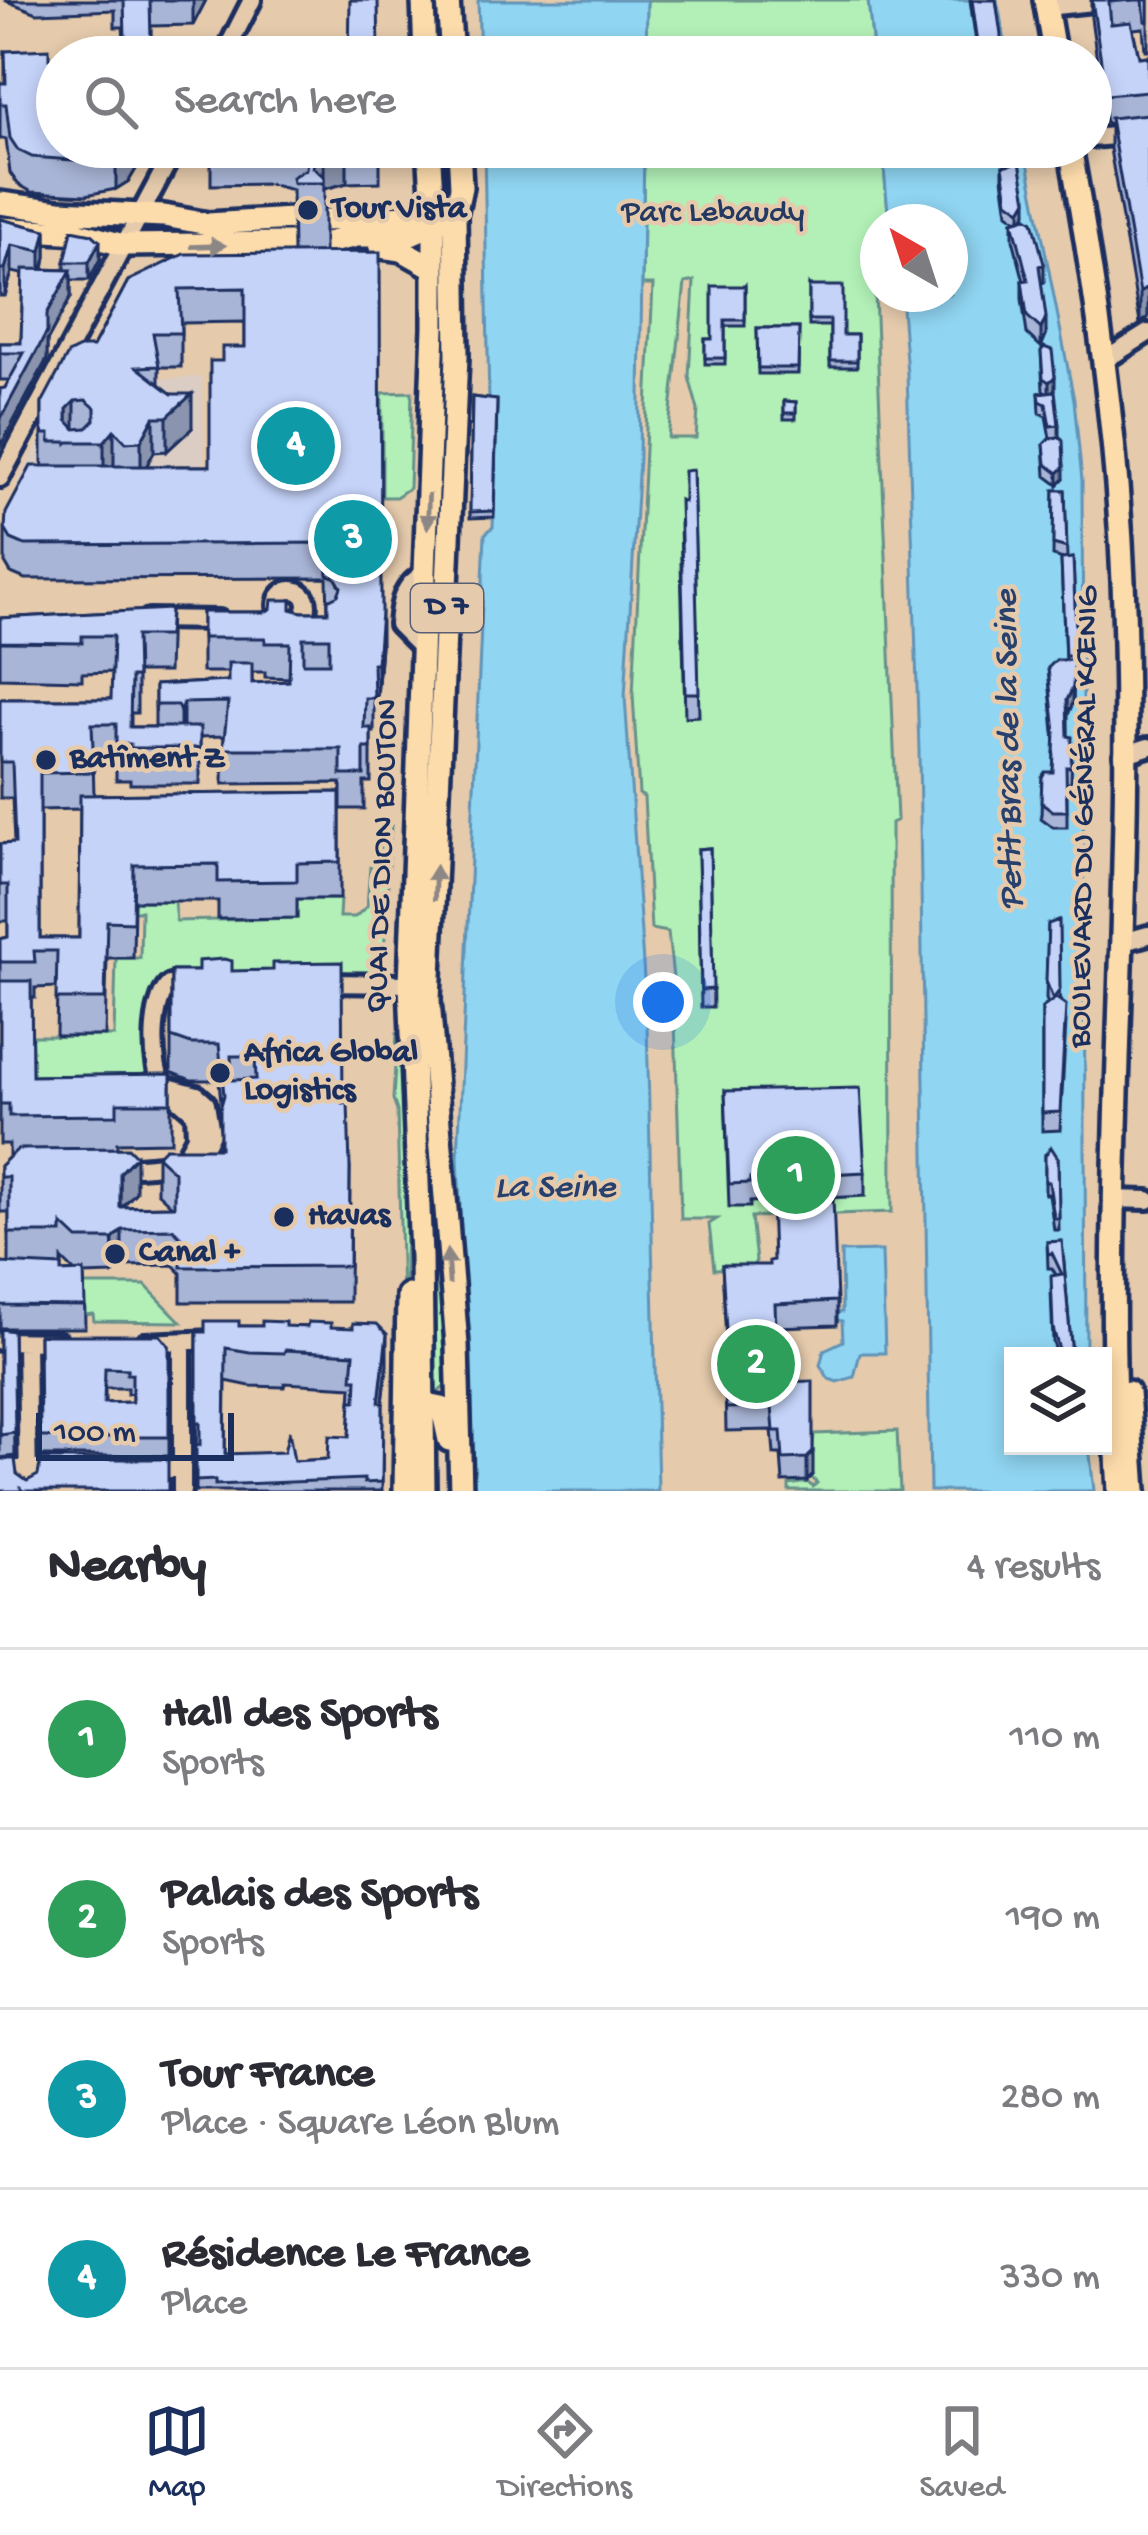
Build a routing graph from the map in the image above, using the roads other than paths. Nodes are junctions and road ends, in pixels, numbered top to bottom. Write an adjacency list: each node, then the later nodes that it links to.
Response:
1 (252, 0): 6 (street)
2 (423, 0): 7 (main road)
3 (448, 0): 8 (main road)
4 (1112, 0): 5 (street)
5 (1046, 3): 9 (main road)
6 (234, 36)
7 (424, 36)
8 (451, 36)
9 (1051, 36)
10 (1148, 133): 11 (street)
11 (1112, 136)
12 (164, 168): 18 (street)
13 (418, 168): 19 (main road)
14 (433, 168): 21 (main road, QUAI DE DION BOUTON / D 7)
15 (460, 168): 21 (main road, QUAI DE DION BOUTON / D 7)
16 (1073, 168): 31 (main road, BOULEVARD DU GÉNÉRAL KŒNIG)
17 (0, 202): 18 (main road)
18 (139, 214): 23 (main road); 24 (main road); 28 (street)
19 (397, 216): 21 (main road); 25 (main road)
20 (292, 219): 22 (main road)
21 (444, 219): 25 (main road); 29 (main road, QUAI DE DION BOUTON / D 7); 46 (main road, QUAI DE DION BOUTON / D 7, one-way to 21)
22 (268, 221): 23 (main road); 27 (main road)
23 (193, 222): 28 (main road)
24 (5, 228): 28 (main road)
25 (325, 235): 29 (main road)
26 (292, 243): 27 (main road)
27 (267, 244): 28 (main road, one-way to 27)
28 (123, 245): 32 (street)
29 (434, 268): 33 (main road, QUAI DE DION BOUTON / D 7, one-way to 33)
30 (1148, 333): 31 (street)
31 (1105, 361): 40 (main road, BOULEVARD DU GÉNÉRAL KŒNIG)
32 (0, 478)
33 (426, 572): 38 (main road, QUAI DE DION BOUTON / D 7); 38 (street)
34 (129, 619): 35 (street)
35 (230, 620)
36 (265, 620): 37 (street)
37 (326, 622)
38 (424, 650): 45 (main road, QUAI DE DION BOUTON / D 7)
39 (1148, 747): 40 (street)
40 (1123, 755): 42 (main road, BOULEVARD DU GÉNÉRAL KŒNIG)
41 (1148, 935): 42 (street)
42 (1120, 943): 49 (main road, BOULEVARD DU GÉNÉRAL KŒNIG)
43 (219, 983): 47 (street)
44 (295, 983): 45 (street)
45 (410, 984): 46 (street); 48 (main road, QUAI DE DION BOUTON / D 7)
46 (429, 1000): 51 (main road, QUAI DE DION BOUTON / D 7, one-way to 46)
47 (94, 1168)
48 (418, 1188): 60 (main road); 61 (main road, QUAI DE DION BOUTON / D 7)
49 (1112, 1198): 50 (street); 59 (main road, BOULEVARD DU GÉNÉRAL KŒNIG)
50 (1148, 1201)
51 (453, 1330): 63 (main road); 75 (main road, QUAI DE DION BOUTON / D 7)
52 (388, 1336): 60 (street)
53 (232, 1340): 58 (street)
54 (0, 1341): 55 (street)
55 (26, 1342): 56 (street); 65 (street)
56 (84, 1342)
57 (129, 1343): 58 (street)
58 (182, 1344): 68 (street)
59 (1116, 1372): 62 (main road, BOULEVARD DU GÉNÉRAL KŒNIG); 69 (main road)
60 (404, 1376): 72 (main road)
61 (423, 1415): 63 (main road); 73 (main road, QUAI DE DION BOUTON / D 7)
62 (1115, 1432): 69 (main road, BOULEVARD DU GÉNÉRAL KŒNIG); 76 (main road)
63 (449, 1440): 74 (main road)
64 (0, 1469): 65 (street)
65 (27, 1469): 66 (street); 70 (street)
66 (77, 1469)
67 (119, 1469): 68 (street)
68 (182, 1469): 71 (street)
69 (1134, 1488)
70 (28, 1491)
71 (182, 1491)
72 (405, 1491)
73 (424, 1491)
74 (448, 1491)
75 (461, 1491)
76 (1106, 1491)

